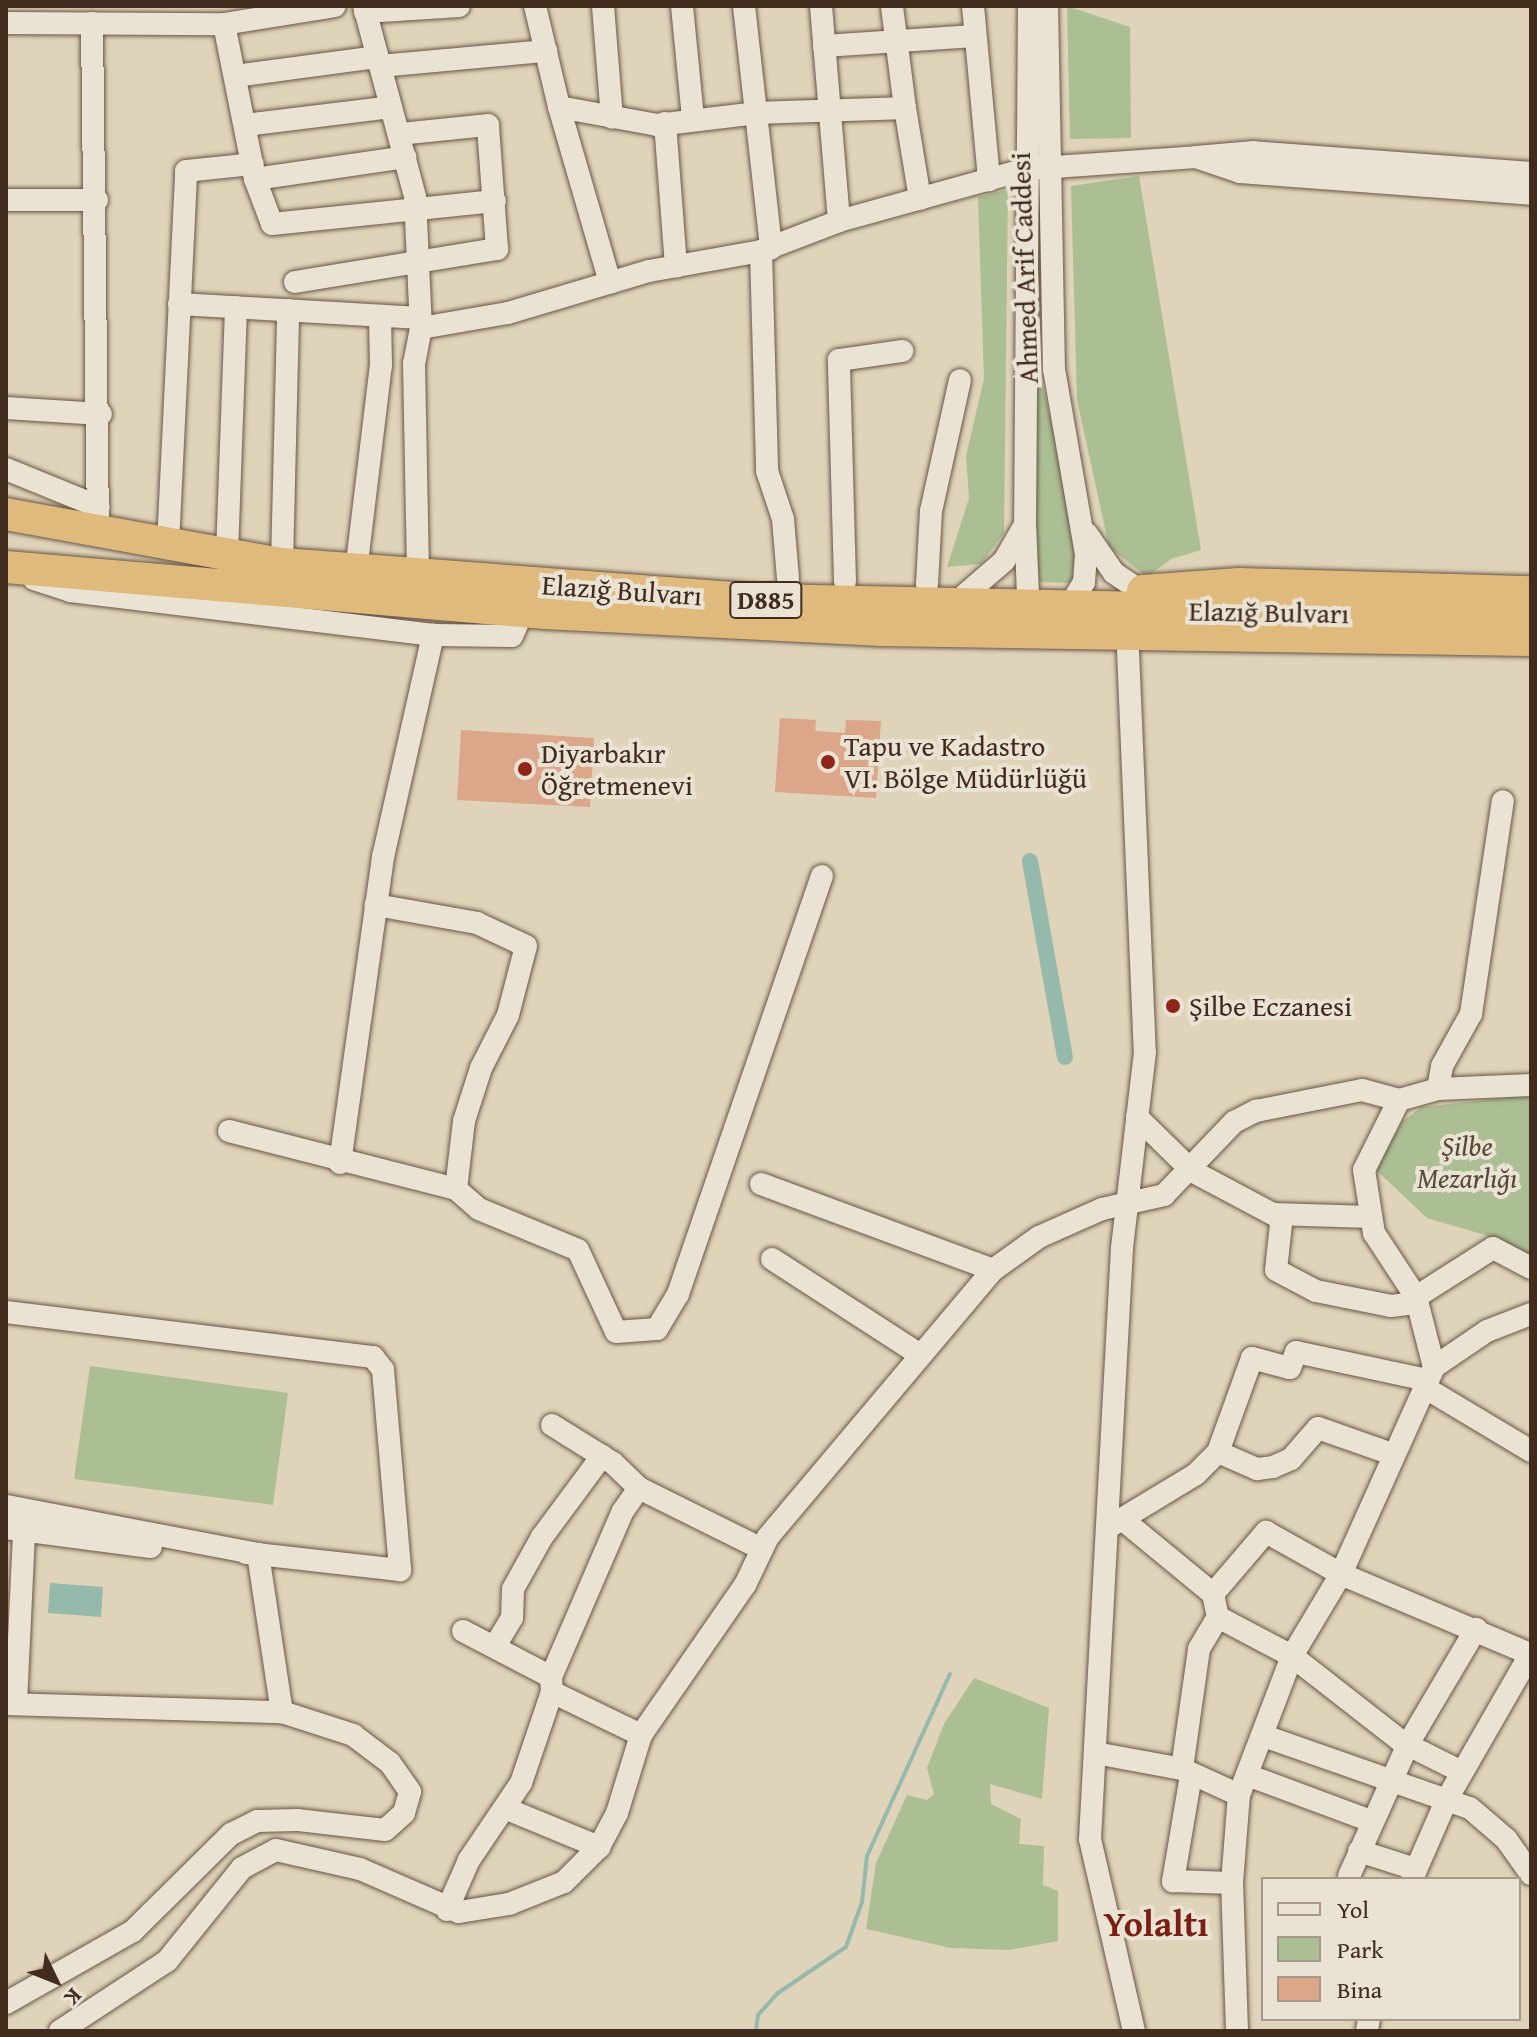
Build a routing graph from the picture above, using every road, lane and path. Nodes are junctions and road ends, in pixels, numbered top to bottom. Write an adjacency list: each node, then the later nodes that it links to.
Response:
1 (335, 6): 13 (street)
2 (459, 6): 12 (street)
3 (535, 6): 19 (street)
4 (603, 6): 27 (street)
5 (682, 6): 28 (street)
6 (744, 6): 25 (street)
7 (821, 6): 18 (street)
8 (892, 6): 17 (street)
9 (973, 6): 16 (street)
10 (1029, 6): 35 (street, Ahmed Arif Caddesi)
11 (1047, 6): 34 (street, Ahmed Arif Caddesi)
12 (364, 9): 20 (street)
13 (233, 17): 15 (street); 21 (street)
14 (6, 23): 15 (street)
15 (92, 23): 42 (street)
16 (975, 36): 17 (street); 38 (street)
17 (894, 43): 18 (street); 24 (street)
18 (824, 46): 26 (street)
19 (546, 51): 20 (street); 23 (street)
20 (379, 61): 21 (street); 22 (street)
21 (235, 76): 30 (street)
22 (391, 107): 30 (street); 31 (street)
23 (559, 107): 27 (street); 50 (street)
24 (905, 108): 26 (street); 40 (street)
25 (757, 113): 26 (street); 28 (street); 46 (street)
26 (830, 113): 45 (street)
27 (612, 118): 29 (street)
28 (693, 118): 29 (street)
29 (665, 123): 48 (street)
30 (245, 125): 36 (street)
31 (399, 134): 32 (street); 43 (street)
32 (405, 157): 36 (street); 44 (street)
33 (1196, 157): 34 (street); 37 (street); 39 (street)
34 (1052, 167): 35 (street); 64 (street, Ahmed Arif Caddesi)
35 (1026, 169): 38 (street); 63 (street, Ahmed Arif Caddesi)
36 (254, 172): 44 (street); 51 (street)
37 (1531, 173)
38 (989, 180): 40 (street)
39 (1531, 194)
40 (920, 199): 45 (street)
41 (6, 200): 42 (street)
42 (97, 200): 59 (street)
43 (495, 201): 44 (street); 47 (street)
44 (416, 213): 47 (street)
45 (839, 221): 46 (street)
46 (766, 250): 48 (street); 71 (street)
47 (418, 265): 49 (street); 55 (street)
48 (676, 267): 50 (street)
49 (295, 282)
50 (610, 283): 55 (street)
51 (179, 304): 52 (street); 65 (street)
52 (236, 307): 53 (street); 66 (street)
53 (288, 310): 54 (street); 67 (street)
54 (380, 316): 55 (street); 69 (street)
55 (421, 323): 70 (street)
56 (902, 351): 72 (street)
57 (960, 380): 73 (street)
58 (6, 408): 59 (street)
59 (101, 414): 62 (street)
60 (6, 469): 62 (street)
61 (6, 514): 62 (highway, Elazığ Bulvarı / D885)
62 (98, 518): 65 (highway, Elazığ Bulvarı / D885)
63 (1025, 523): 76 (street, Ahmed Arif Caddesi); 80 (street, Ahmed Arif Caddesi)
64 (1083, 526): 74 (street, Ahmed Arif Caddesi); 78 (street, Ahmed Arif Caddesi)
65 (168, 544): 66 (highway, Elazığ Bulvarı / D885)
66 (227, 554): 67 (highway, Elazığ Bulvarı / D885)
67 (282, 564): 69 (highway, Elazığ Bulvarı / D885)
68 (6, 569): 79 (highway, Elazığ Bulvarı / D885); 81 (street)
69 (356, 571): 70 (highway, Elazığ Bulvarı / D885)
70 (418, 574): 77 (highway, Elazığ Bulvarı / D885)
71 (788, 579): 72 (highway); 77 (highway)
72 (845, 581): 73 (highway)
73 (927, 584): 76 (highway)
74 (1141, 591): 75 (highway); 78 (highway)
75 (1531, 592)
76 (961, 598): 77 (highway, Elazığ Bulvarı / D885); 80 (highway, Elazığ Bulvarı / D885)
77 (587, 601): 79 (highway, Elazığ Bulvarı / D885); 80 (highway, Elazığ Bulvarı / D885); 83 (highway)
78 (1074, 603): 80 (highway, Elazığ Bulvarı / D885); 82 (highway, Elazığ Bulvarı / D885)
79 (523, 611): 81 (street)
80 (1036, 612): 82 (highway, Elazığ Bulvarı / D885)
81 (433, 635): 86 (street)
82 (1529, 640): 83 (highway)
83 (1128, 651): 90 (street)
84 (1503, 801): 88 (street)
85 (822, 876): 95 (street)
86 (376, 905): 92 (street); 95 (street)
87 (1531, 1085): 88 (street)
88 (1438, 1089): 89 (street)
89 (1399, 1100): 93 (street); 98 (street)
90 (1137, 1117): 93 (street); 96 (street)
91 (229, 1131): 92 (street)
92 (340, 1163): 95 (street)
93 (1192, 1171): 96 (street); 97 (street)
94 (761, 1184): 101 (street)
95 (456, 1189)
96 (1127, 1206): 101 (street); 114 (street)
97 (1282, 1215): 98 (street); 102 (street)
98 (1371, 1217): 102 (street)
99 (772, 1259): 105 (street)
100 (1531, 1268): 102 (street)
101 (993, 1270): 105 (street)
102 (1416, 1300): 106 (street)
103 (6, 1312): 116 (street)
104 (1531, 1314): 106 (street)
105 (919, 1354): 115 (street)
106 (1428, 1378): 108 (street); 109 (street); 110 (street)
107 (552, 1425): 111 (street)
108 (1531, 1451)
109 (1218, 1452): 110 (street); 114 (street)
110 (1392, 1454): 117 (street)
111 (602, 1456): 112 (street); 122 (street)
112 (639, 1488): 115 (street); 125 (street)
113 (15, 1518): 116 (street); 126 (street)
114 (1115, 1523): 118 (street); 131 (street)
115 (762, 1549): 128 (street)
116 (258, 1554): 127 (street)
117 (1341, 1574): 118 (street); 120 (street); 124 (street)
118 (1213, 1594): 119 (street)
119 (1218, 1617): 124 (street); 132 (street)
120 (1476, 1629): 123 (street); 130 (street)
121 (463, 1631): 122 (street)
122 (495, 1646): 125 (street)
123 (1531, 1654): 133 (street)
124 (1292, 1656): 129 (street); 130 (street)
125 (551, 1685): 128 (street); 137 (street)
126 (11, 1703): 127 (street)
127 (282, 1712): 146 (street)
128 (641, 1735): 139 (street)
129 (1264, 1736): 134 (street); 135 (street)
130 (1408, 1744): 133 (street); 134 (street)
131 (1095, 1753): 132 (street); 148 (street)
132 (1186, 1772): 135 (street); 144 (street)
133 (1462, 1772): 136 (street)
134 (1389, 1781): 136 (street); 138 (street)
135 (1244, 1785): 138 (street); 144 (street)
136 (1447, 1799): 141 (street); 142 (street)
137 (507, 1809): 139 (street); 145 (street)
138 (1371, 1821): 140 (street)
139 (599, 1847): 145 (street)
140 (1359, 1851): 141 (street); 143 (street)
141 (1414, 1874)
142 (1531, 1874)
143 (1349, 1876)
144 (1232, 1883): 149 (street)
145 (447, 1910): 147 (street)
146 (6, 2003)
147 (60, 2031)
148 (1134, 2031)
149 (1237, 2031)

